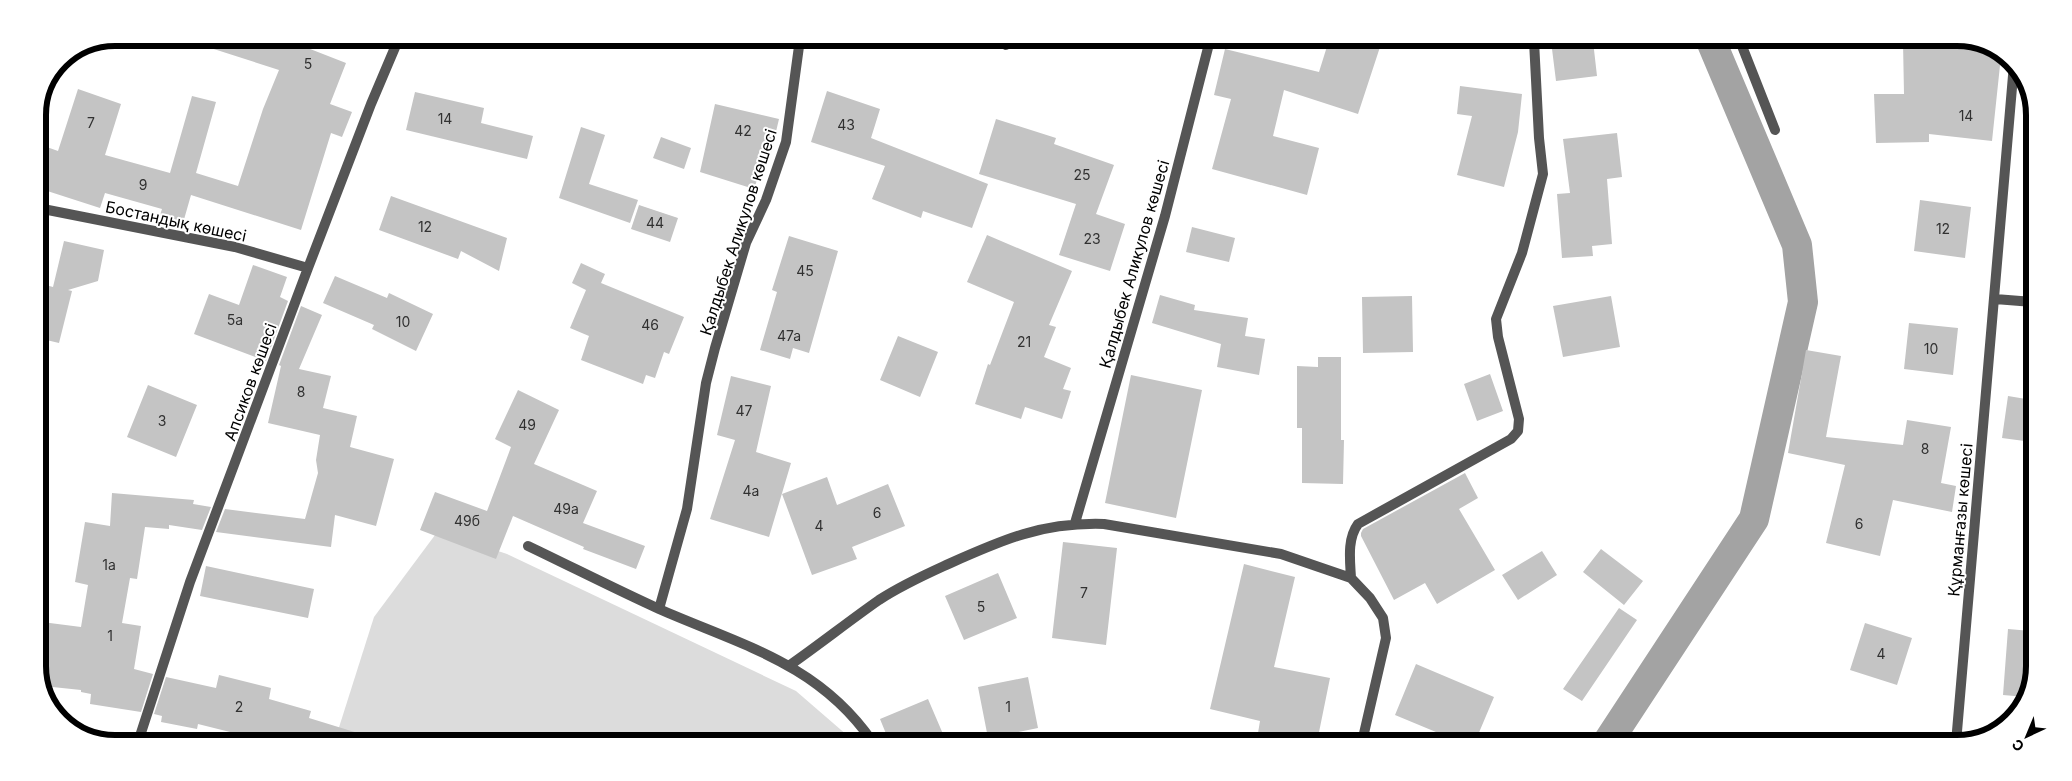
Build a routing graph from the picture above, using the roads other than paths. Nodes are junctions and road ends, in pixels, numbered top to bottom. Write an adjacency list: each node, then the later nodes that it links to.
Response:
1 (396, 46): 9 (street, Апсиков көшесі)
2 (799, 46): 15 (street, Қалдыбек Аликулов көшесі)
3 (1208, 46): 12 (street, Қалдыбек Аликулов көшесі)
4 (1534, 46): 14 (street)
5 (1742, 46): 7 (street)
6 (2013, 75): 10 (street, Құрманғазы көшесі)
7 (1775, 130)
8 (46, 210): 9 (street, Бостандық көшесі)
9 (308, 268): 17 (street, Апсиков көшесі)
10 (1995, 299): 11 (street); 20 (street, Құрманғазы көшесі)
11 (2026, 301)
12 (1075, 523): 14 (street); 16 (street)
13 (528, 546): 15 (street)
14 (1351, 578): 19 (street)
15 (659, 609): 16 (street)
16 (790, 666): 18 (street)
17 (140, 735)
18 (867, 735)
19 (1364, 735)
20 (1957, 735)

